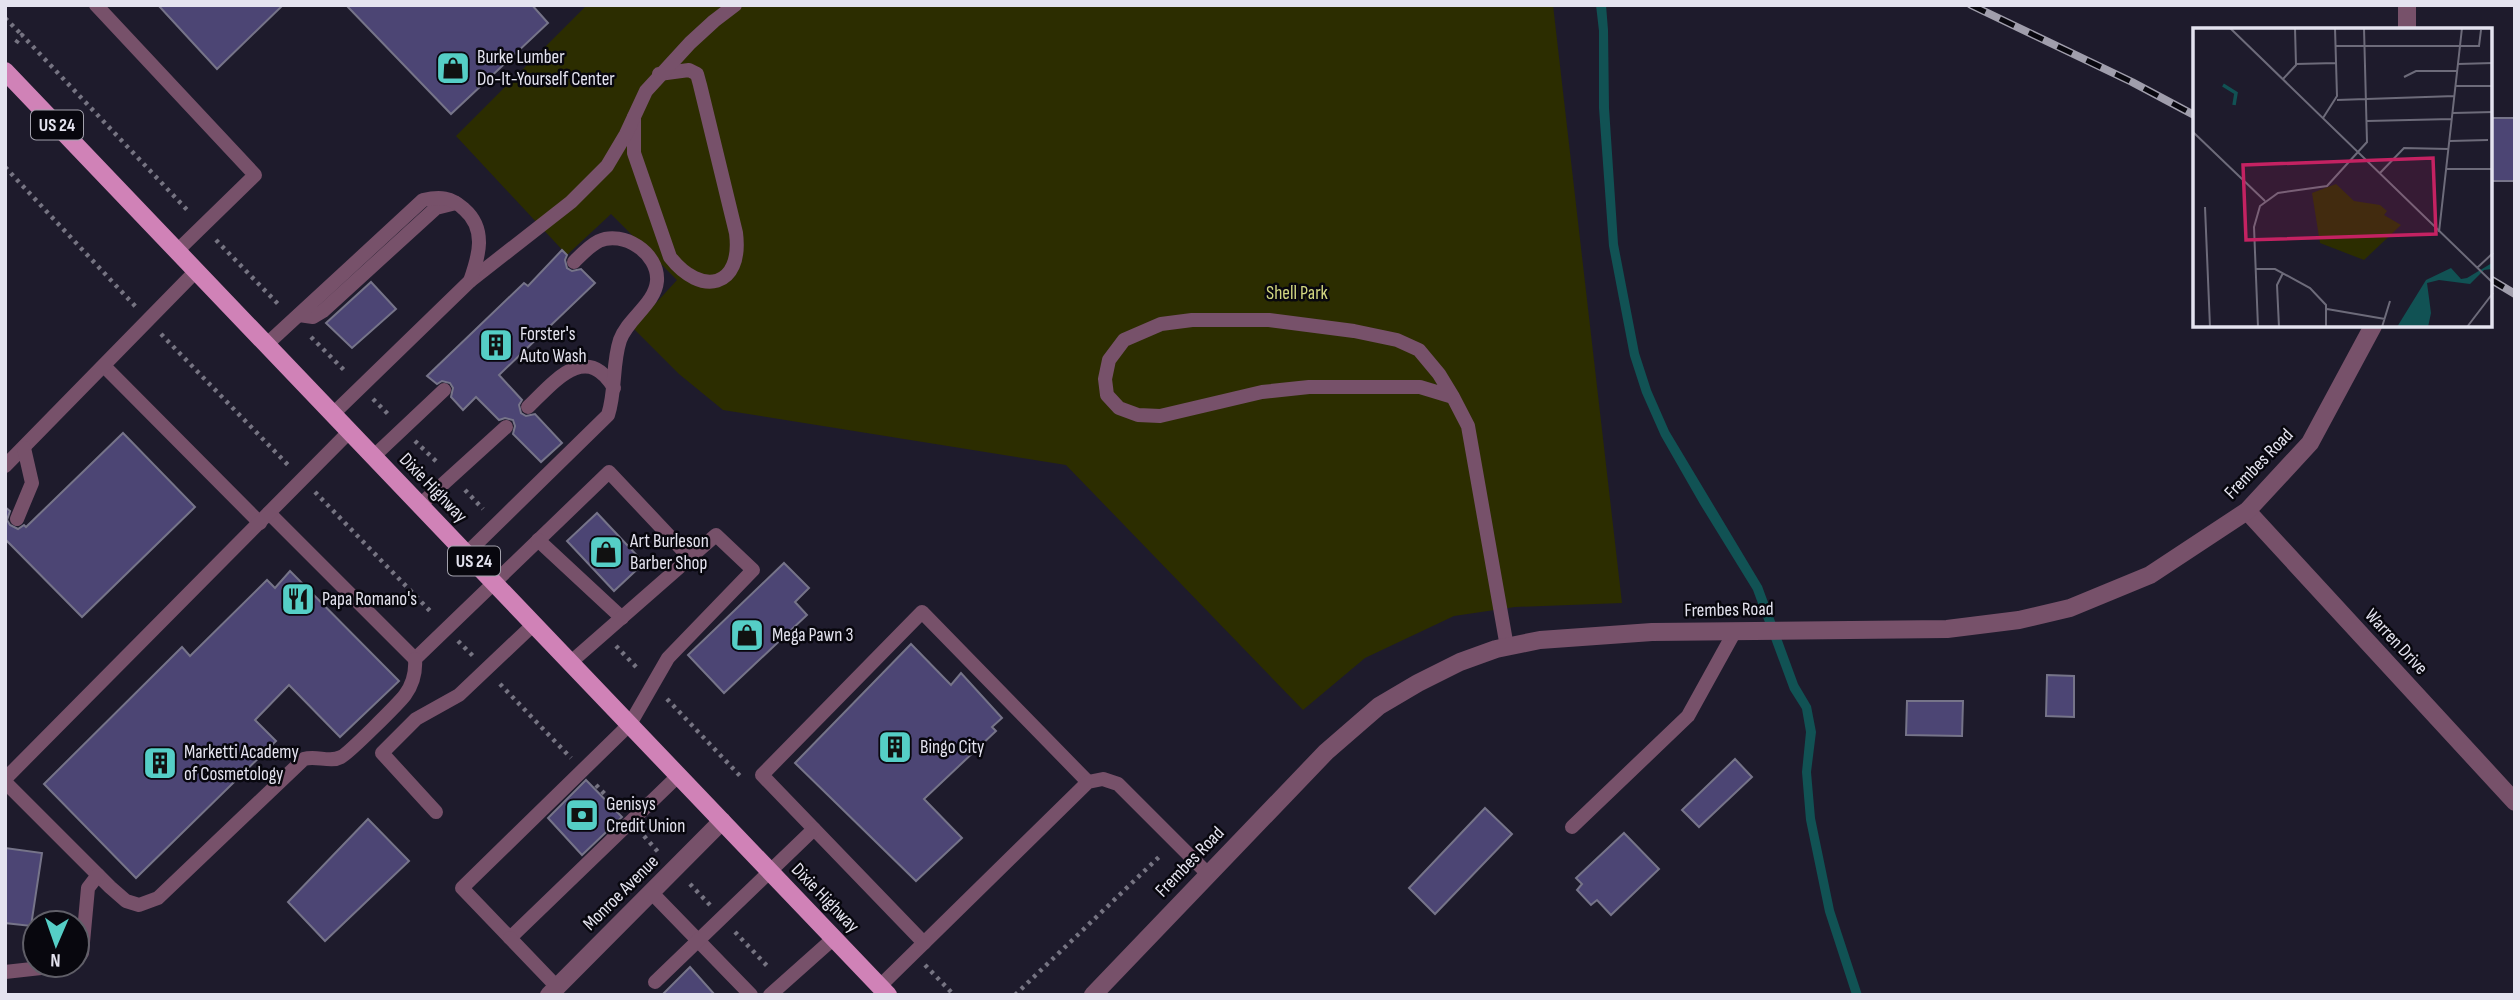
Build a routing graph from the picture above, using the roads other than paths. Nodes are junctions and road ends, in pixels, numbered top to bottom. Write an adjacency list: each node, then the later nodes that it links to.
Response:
1 (96, 5): 8 (lane)
2 (735, 5): 6 (lane)
3 (2407, 5): 4 (street)
4 (2407, 28)
5 (5, 71): 8 (main road, Dixie Highway / US 24)
6 (659, 75): 7 (lane); 7 (lane)
7 (634, 117): 11 (lane)
8 (177, 251): 10 (main road, Dixie Highway / US 24)
9 (574, 262): 15 (lane)
10 (197, 271): 13 (main road, Dixie Highway / US 24); 14 (lane)
11 (470, 281): 13 (lane); 19 (lane)
12 (2372, 327): 26 (street, Frembes Road)
13 (267, 344): 19 (main road, Dixie Highway / US 24)
14 (104, 366): 22 (lane); 27 (lane)
15 (614, 388): 18 (lane); 30 (lane)
16 (444, 390): 23 (lane)
17 (1454, 397): 17 (lane); 36 (lane)
18 (528, 407)
19 (334, 413): 21 (main road, Dixie Highway / US 24)
20 (506, 427): 25 (lane)
21 (350, 431): 23 (main road, Dixie Highway / US 24); 27 (lane)
22 (24, 447): 24 (lane); 28 (lane)
23 (374, 456): 25 (main road, Dixie Highway / US 24)
24 (5, 466)
25 (420, 505): 30 (main road, Dixie Highway / US 24)
26 (2247, 511): 35 (street, Frembes Road); 43 (street, Warren Drive)
27 (264, 518): 37 (lane); 41 (lane)
28 (18, 519)
29 (538, 540): 31 (lane); 32 (lane); 33 (lane)
30 (467, 553): 32 (main road, Dixie Highway / US 24)
31 (690, 558): 33 (lane); 39 (lane)
32 (495, 584): 34 (main road, Dixie Highway / US 24); 37 (lane)
33 (622, 618): 38 (lane)
34 (534, 624): 38 (main road, Dixie Highway / US 24); 44 (lane)
35 (1735, 631): 36 (street, Frembes Road); 46 (lane)
36 (1507, 647): 49 (street, Frembes Road)
37 (415, 659): 50 (lane)
38 (571, 662): 39 (main road, Dixie Highway / US 24)
39 (630, 724): 40 (main road, Dixie Highway / US 24); 53 (lane)
40 (679, 775): 45 (main road, Dixie Highway / US 24); 53 (lane)
41 (5, 780): 50 (lane)
42 (1088, 782): 47 (lane); 49 (lane); 56 (lane)
43 (2515, 802)
44 (436, 812)
45 (722, 821): 48 (main road, Dixie Highway / US 24); 51 (street, Monroe Avenue)
46 (1572, 827)
47 (814, 829): 48 (lane); 56 (lane)
48 (771, 872): 54 (main road, Dixie Highway / US 24); 55 (lane)
49 (1208, 874): 62 (street, Frembes Road)
50 (98, 875): 52 (lane)
51 (651, 892): 55 (lane); 59 (street, Monroe Avenue)
52 (86, 909)
53 (510, 938): 59 (lane)
54 (834, 938): 58 (main road, Dixie Highway / US 24); 61 (lane)
55 (698, 941): 57 (lane); 60 (lane)
56 (924, 943): 58 (lane)
57 (655, 982)
58 (884, 990)
59 (553, 991)
60 (751, 995)
61 (770, 995)
62 (1093, 995)

